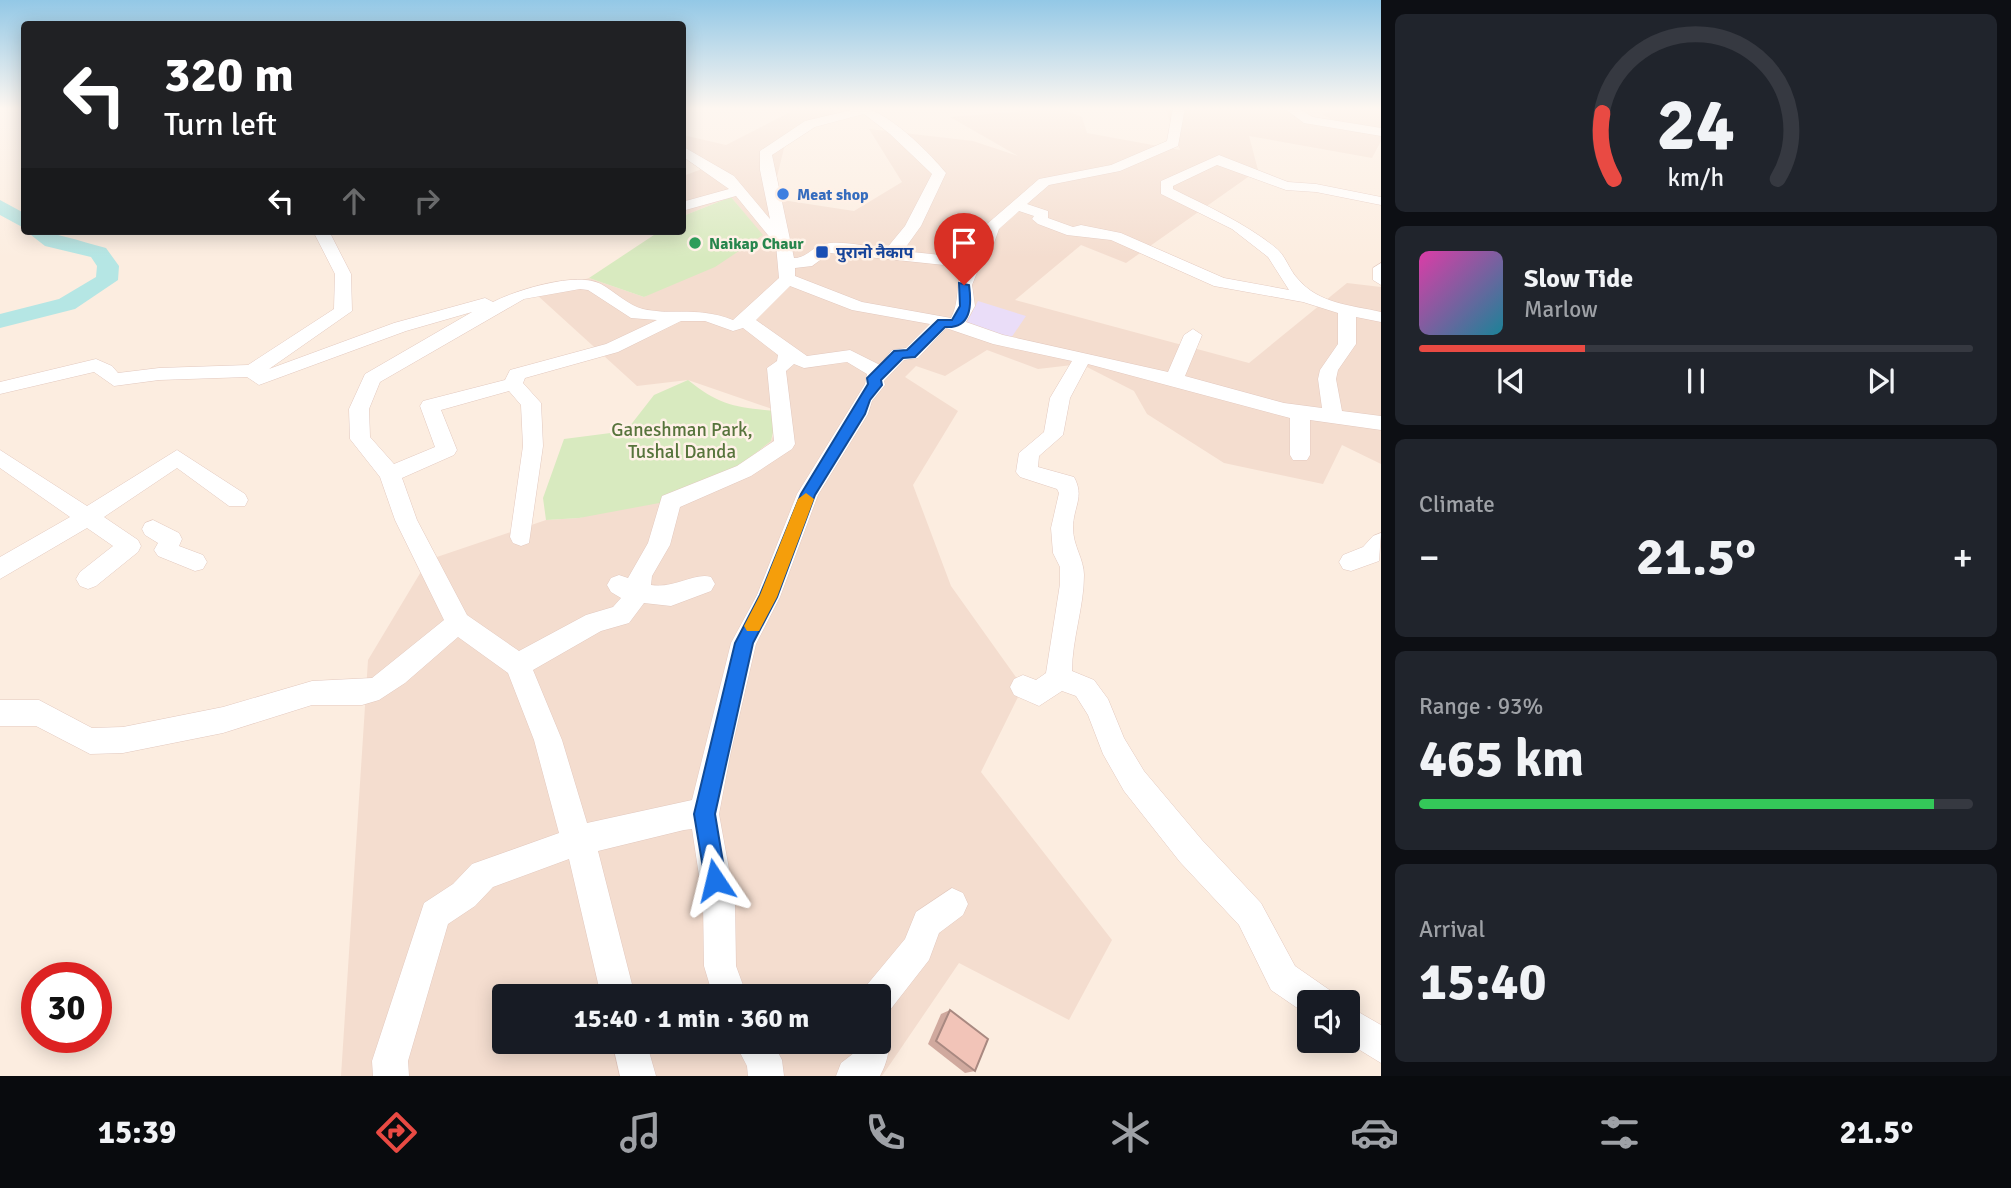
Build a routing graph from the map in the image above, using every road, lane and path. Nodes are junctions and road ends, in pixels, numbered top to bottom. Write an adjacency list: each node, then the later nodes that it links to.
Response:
1 (695, 158): 6 (street)
2 (766, 158): 12 (street)
3 (924, 158): 11 (street)
4 (1138, 158): 8 (street)
5 (1219, 160): 7 (street); 17 (street)
6 (737, 191): 9 (street); 12 (street)
7 (1381, 201)
8 (1017, 205): 13 (street); 17 (street)
9 (686, 206)
10 (323, 235): 26 (street)
11 (891, 253): 12 (street); 13 (street)
12 (787, 263): 21 (street); 22 (street)
13 (973, 263): 22 (street)
14 (1381, 268): 15 (street)
15 (1381, 280)
16 (519, 295): 19 (street); 26 (street); 36 (street)
17 (1308, 298): 18 (street)
18 (1347, 309): 20 (street); 32 (street)
19 (679, 316): 21 (street); 29 (street)
20 (1381, 317)
21 (745, 321): 24 (street)
22 (949, 323): 25 (street); 27 (street)
23 (1193, 335): 28 (street)
24 (788, 354): 27 (street); 47 (street)
25 (1082, 359): 28 (street); 50 (street)
26 (252, 371): 30 (street)
27 (882, 374): 53 (street)
28 (1174, 381): 31 (street)
29 (513, 383): 36 (street); 39 (street)
30 (0, 388)
31 (1300, 412): 32 (street); 34 (street)
32 (1333, 418): 33 (street)
33 (1378, 426)
34 (1300, 456)
35 (0, 458): 38 (street)
36 (390, 474): 48 (street)
37 (237, 500): 38 (street)
38 (86, 518): 41 (street); 44 (street)
39 (521, 537)
40 (1381, 542): 43 (street)
41 (130, 546): 42 (street); 45 (street)
42 (195, 562)
43 (1351, 562)
44 (0, 569)
45 (88, 579)
46 (703, 584): 47 (street)
47 (629, 589): 49 (street)
48 (458, 623): 49 (street); 52 (street)
49 (518, 665): 54 (street)
50 (1059, 678): 51 (street); 59 (street)
51 (1023, 687)
52 (0, 713)
53 (704, 814): 54 (street); 57 (street)
54 (580, 840): 56 (street); 65 (street)
55 (952, 904): 58 (street)
56 (615, 984)
57 (726, 984)
58 (890, 984)
59 (1301, 990)
60 (1360, 1031): 61 (street)
61 (1381, 1046)
62 (632, 1054): 66 (street)
63 (760, 1054): 67 (street)
64 (870, 1054): 68 (street)
65 (391, 1076)
66 (638, 1076)
67 (766, 1076)
68 (854, 1076)

